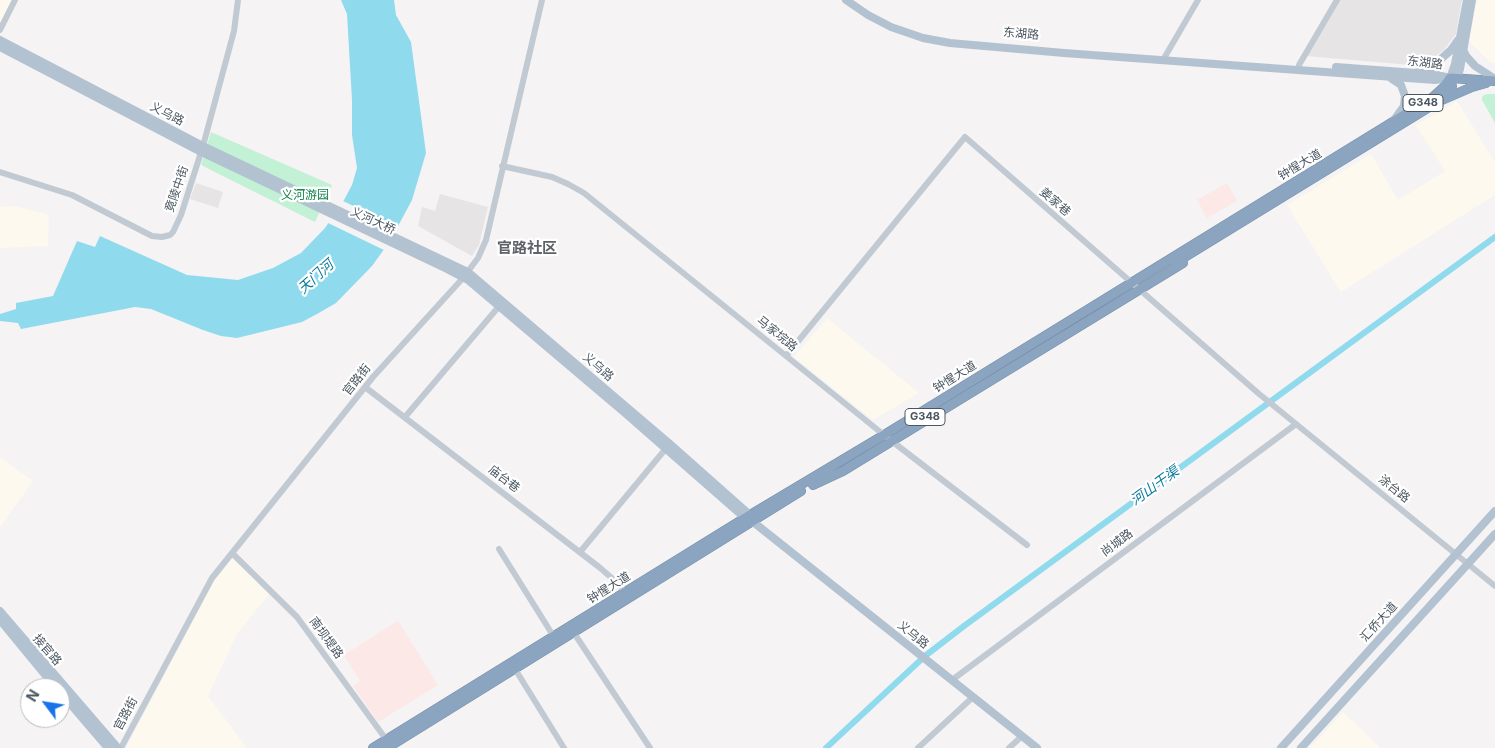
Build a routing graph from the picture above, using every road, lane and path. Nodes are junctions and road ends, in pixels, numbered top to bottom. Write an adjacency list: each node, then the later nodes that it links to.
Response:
1 (15, 0): 10 (street)
2 (238, 0): 23 (street, 竟陵中街)
3 (542, 0): 24 (street, 官路街)
4 (846, 0): 15 (main road, 东湖路)
5 (851, 0): 15 (main road, 东湖路)
6 (1198, 0): 15 (street)
7 (1337, 0): 16 (street)
8 (1467, 0): 11 (main road, 钟惺大道)
9 (1472, 0): 14 (main road, 钟惺大道)
10 (0, 30)
11 (1460, 36): 17 (main road); 19 (main road, 钟惺大道)
12 (0, 40): 23 (main road, 义乌路)
13 (0, 47): 23 (main road, 义乌路)
14 (1463, 49): 19 (main road, 钟惺大道); 20 (main road)
15 (1164, 58): 16 (main road, 东湖路); 18 (main road, 东湖路)
16 (1299, 65): 17 (main road, 东湖路)
17 (1416, 72): 19 (main road, 东湖路)
18 (1387, 76): 19 (main road, 东湖路); 22 (main road)
19 (1454, 78): 20 (highway); 21 (highway, 钟惺大道 / G348); 22 (highway, 钟惺大道 / G348)
20 (1495, 81): 21 (highway)
21 (1431, 106): 29 (highway, 钟惺大道 / G348)
22 (1391, 123): 29 (highway, 钟惺大道 / G348)
23 (202, 149): 25 (street, 竟陵中街); 26 (main road, 义乌路)
24 (502, 166): 28 (street, 官路街); 31 (street, 马家垸路)
25 (0, 172)
26 (324, 207): 27 (main road, 义河大桥)
27 (415, 250): 28 (main road, 义乌路)
28 (465, 275): 30 (main road, 义乌路); 33 (street, 官路街)
29 (1133, 285): 31 (street, 姜家巷); 32 (highway, 钟惺大道 / G348); 32 (highway, 钟惺大道 / G348); 35 (street, 涂台路)
30 (502, 304): 34 (street); 37 (main road, 义乌路)
31 (786, 356): 36 (street, 马家垸路)
32 (969, 386): 36 (highway, 钟惺大道 / G348)
33 (365, 387): 34 (street, 庙台巷); 45 (street, 官路街)
34 (405, 418): 44 (street, 庙台巷)
35 (1296, 424): 46 (street, 涂台路); 56 (street, 尚城路)
36 (886, 437): 39 (highway, 钟惺大道 / G348); 41 (street, 马家垸路)
37 (668, 446): 39 (main road, 义乌路); 44 (street)
38 (1495, 512): 46 (main road, 汇侨大道)
39 (749, 518): 42 (highway, 钟惺大道 / G348); 56 (main road, 义乌路)
40 (1495, 534): 47 (main road)
41 (1027, 545)
42 (706, 547): 49 (highway, 钟惺大道 / G348); 52 (highway, 钟惺大道 / G348)
43 (499, 549): 53 (street)
44 (580, 552): 49 (street, 庙台巷)
45 (232, 553): 60 (street, 南坝堤路); 62 (street, 官路街)
46 (1456, 554): 47 (street, 涂台路); 70 (main road, 汇侨大道)
47 (1468, 564): 48 (street, 涂台路); 71 (main road)
48 (1495, 586)
49 (624, 592): 53 (highway, 钟惺大道 / G348)
50 (0, 611): 62 (main road, 接官路)
51 (0, 620): 55 (main road, 接官路)
52 (575, 634): 54 (highway, 钟惺大道 / G348); 66 (street)
53 (553, 635): 60 (highway, 钟惺大道 / G348)
54 (516, 671): 60 (highway, 钟惺大道 / G348); 65 (street)
55 (48, 678)
56 (952, 680): 57 (main road, 义乌路)
57 (973, 697): 59 (main road, 义乌路); 67 (street)
58 (70, 704): 61 (main road)
59 (1022, 736): 68 (street); 69 (main road, 义乌路)
60 (389, 744): 63 (highway); 64 (highway, 钟惺大道 / G348)
61 (108, 748)
62 (119, 748)
63 (365, 748)
64 (373, 748)
65 (564, 748)
66 (650, 748)
67 (918, 748)
68 (1009, 748)
69 (1038, 748)
70 (1281, 748)
71 (1301, 748)

